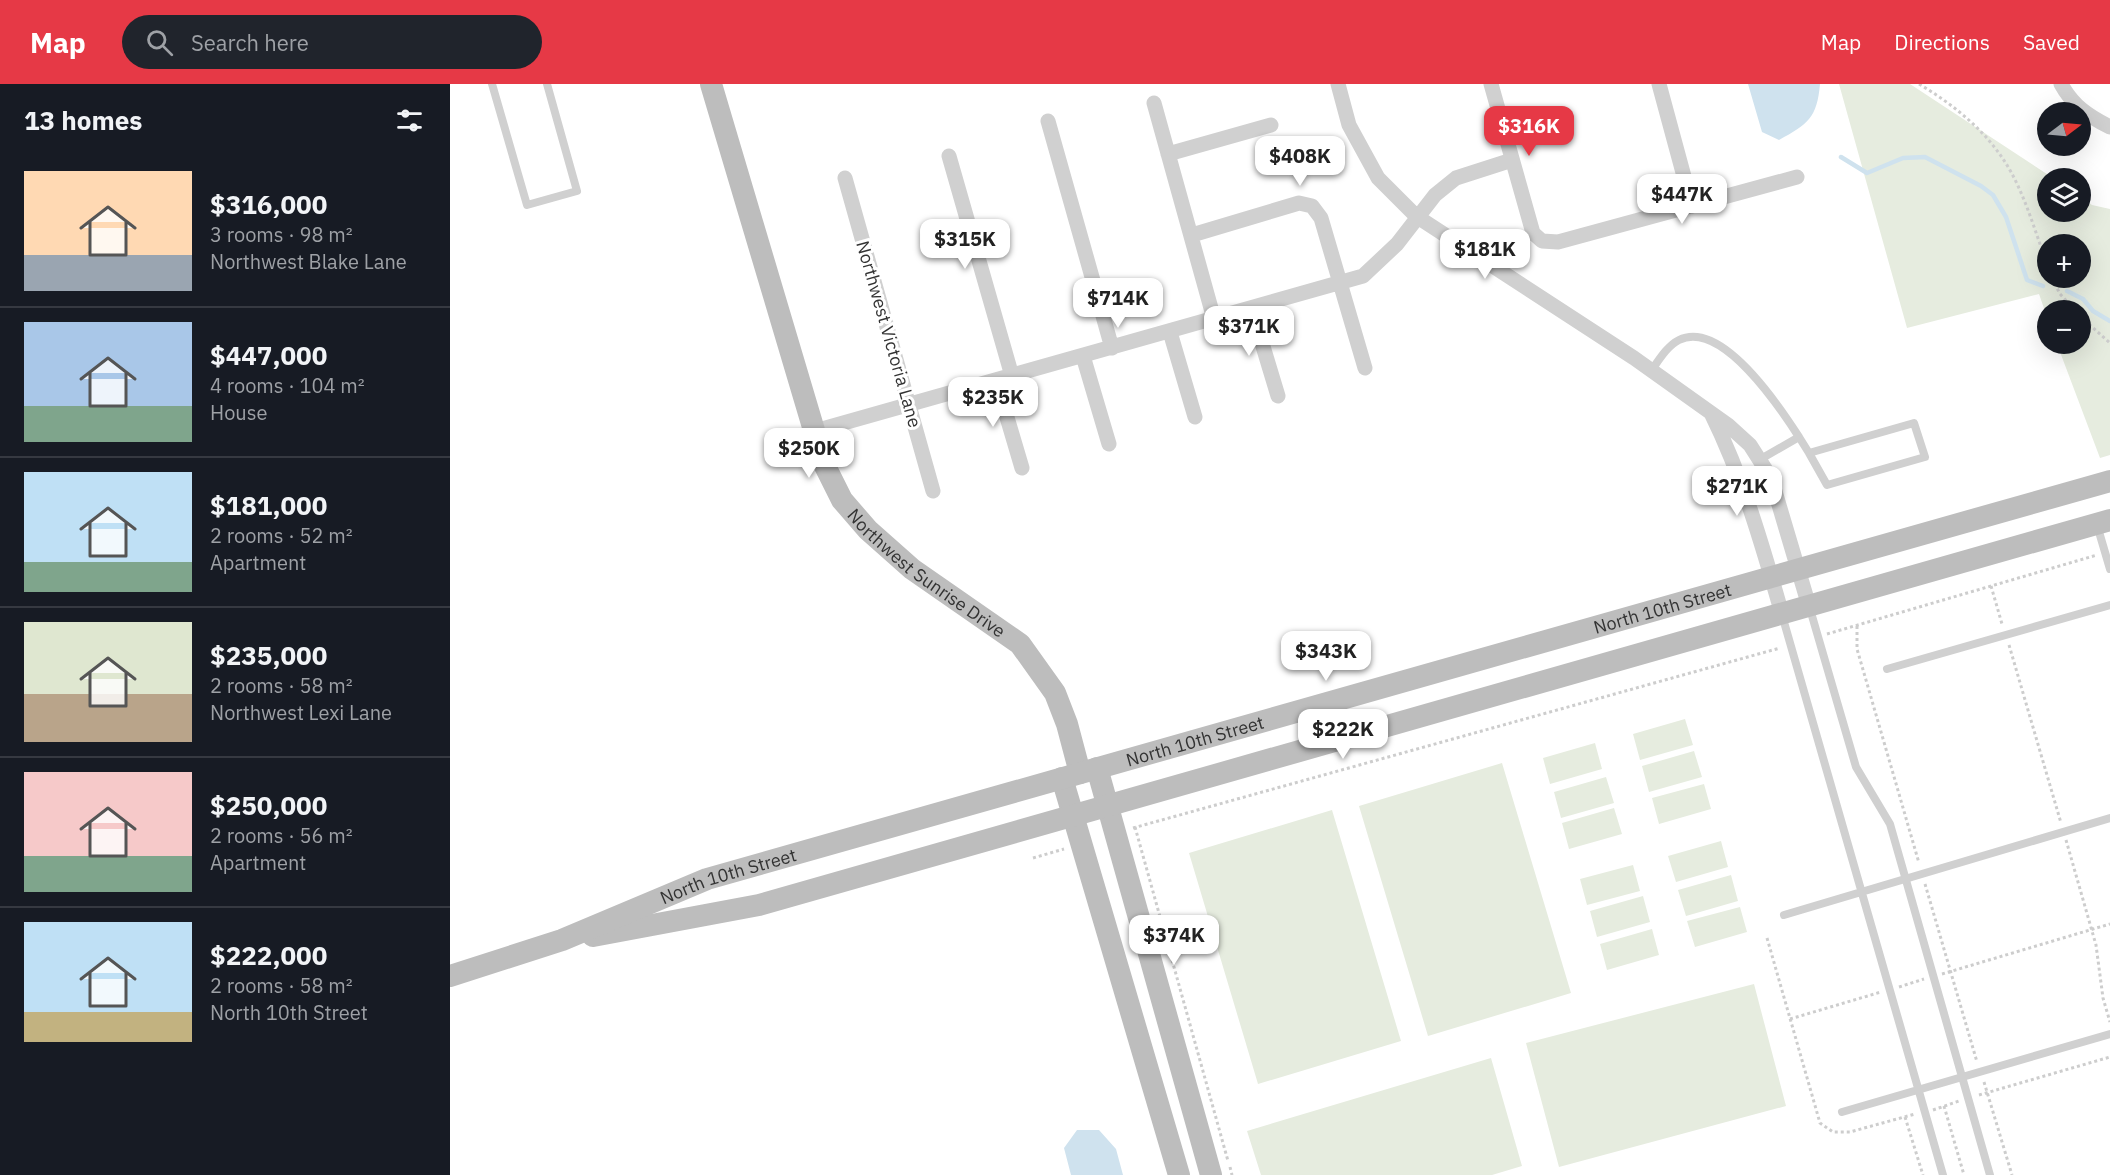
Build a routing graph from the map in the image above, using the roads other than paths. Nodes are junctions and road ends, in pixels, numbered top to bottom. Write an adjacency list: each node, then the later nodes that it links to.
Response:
1 (492, 84): 2 (lane)
2 (547, 84)
3 (711, 84): 34 (main road, Northwest Sunrise Drive)
4 (1338, 84): 18 (street)
5 (1491, 84): 14 (street)
6 (1659, 84): 17 (street)
7 (2061, 84): 11 (street)
8 (1154, 103): 12 (street)
9 (1048, 121): 24 (street)
10 (1271, 124): 12 (street)
11 (2110, 127)
12 (1168, 153): 19 (street)
13 (949, 156): 28 (street)
14 (1512, 160): 17 (street); 18 (street)
15 (1797, 177): 17 (street)
16 (845, 178): 31 (street, Northwest Victoria Lane)
17 (1692, 206)
18 (1416, 216): 20 (street); 27 (street)
19 (1192, 235): 20 (street); 22 (street)
20 (1340, 284): 21 (street); 26 (street)
21 (1252, 310): 22 (street); 30 (street)
22 (1214, 319): 23 (street)
23 (1170, 332): 24 (street); 33 (street)
24 (1112, 348): 25 (street)
25 (1083, 356): 28 (street); 36 (street)
26 (1365, 368)
27 (1651, 371): 32 (street); 35 (lane)
28 (1012, 376): 29 (street)
29 (996, 380): 31 (street); 39 (street)
30 (1278, 396)
31 (909, 404): 34 (street); 41 (street, Northwest Victoria Lane)
32 (1711, 413): 38 (street); 45 (street)
33 (1195, 417)
34 (815, 431): 50 (main road, Northwest Sunrise Drive)
35 (1799, 437): 37 (lane); 38 (lane)
36 (1109, 444)
37 (1809, 453): 37 (lane)
38 (1759, 460): 43 (street)
39 (1022, 468)
40 (2110, 481): 43 (main road, North 10th Street)
41 (933, 490)
42 (2104, 522): 44 (lane); 47 (main road, North 10th Street)
43 (1799, 568): 45 (main road, North 10th Street); 47 (street)
44 (2110, 569)
45 (1771, 576): 48 (street); 50 (main road, North 10th Street)
46 (2110, 605): 49 (lane)
47 (1809, 606): 48 (main road, North 10th Street); 54 (lane)
48 (1782, 614): 51 (main road, North 10th Street); 55 (lane)
49 (1887, 669)
50 (1080, 773): 51 (main road, Northwest Sunrise Drive); 52 (main road, Northwest Sunrise Drive); 57 (main road, North 10th Street)
51 (1108, 806): 52 (main road, North 10th Street); 64 (main road, Northwest Sunrise Drive)
52 (1073, 816): 57 (main road, North 10th Street); 63 (main road, Northwest Sunrise Drive)
53 (2110, 819): 54 (lane)
54 (1904, 879): 55 (lane); 60 (lane)
55 (1860, 893): 56 (lane); 61 (lane)
56 (1784, 915)
57 (562, 940): 58 (main road, North 10th Street)
58 (450, 976)
59 (2110, 1034): 60 (lane)
60 (1962, 1077): 61 (lane); 66 (lane)
61 (1917, 1090): 62 (lane); 65 (lane)
62 (1842, 1112)
63 (1179, 1175)
64 (1211, 1175)
65 (1943, 1175)
66 (1990, 1175)

